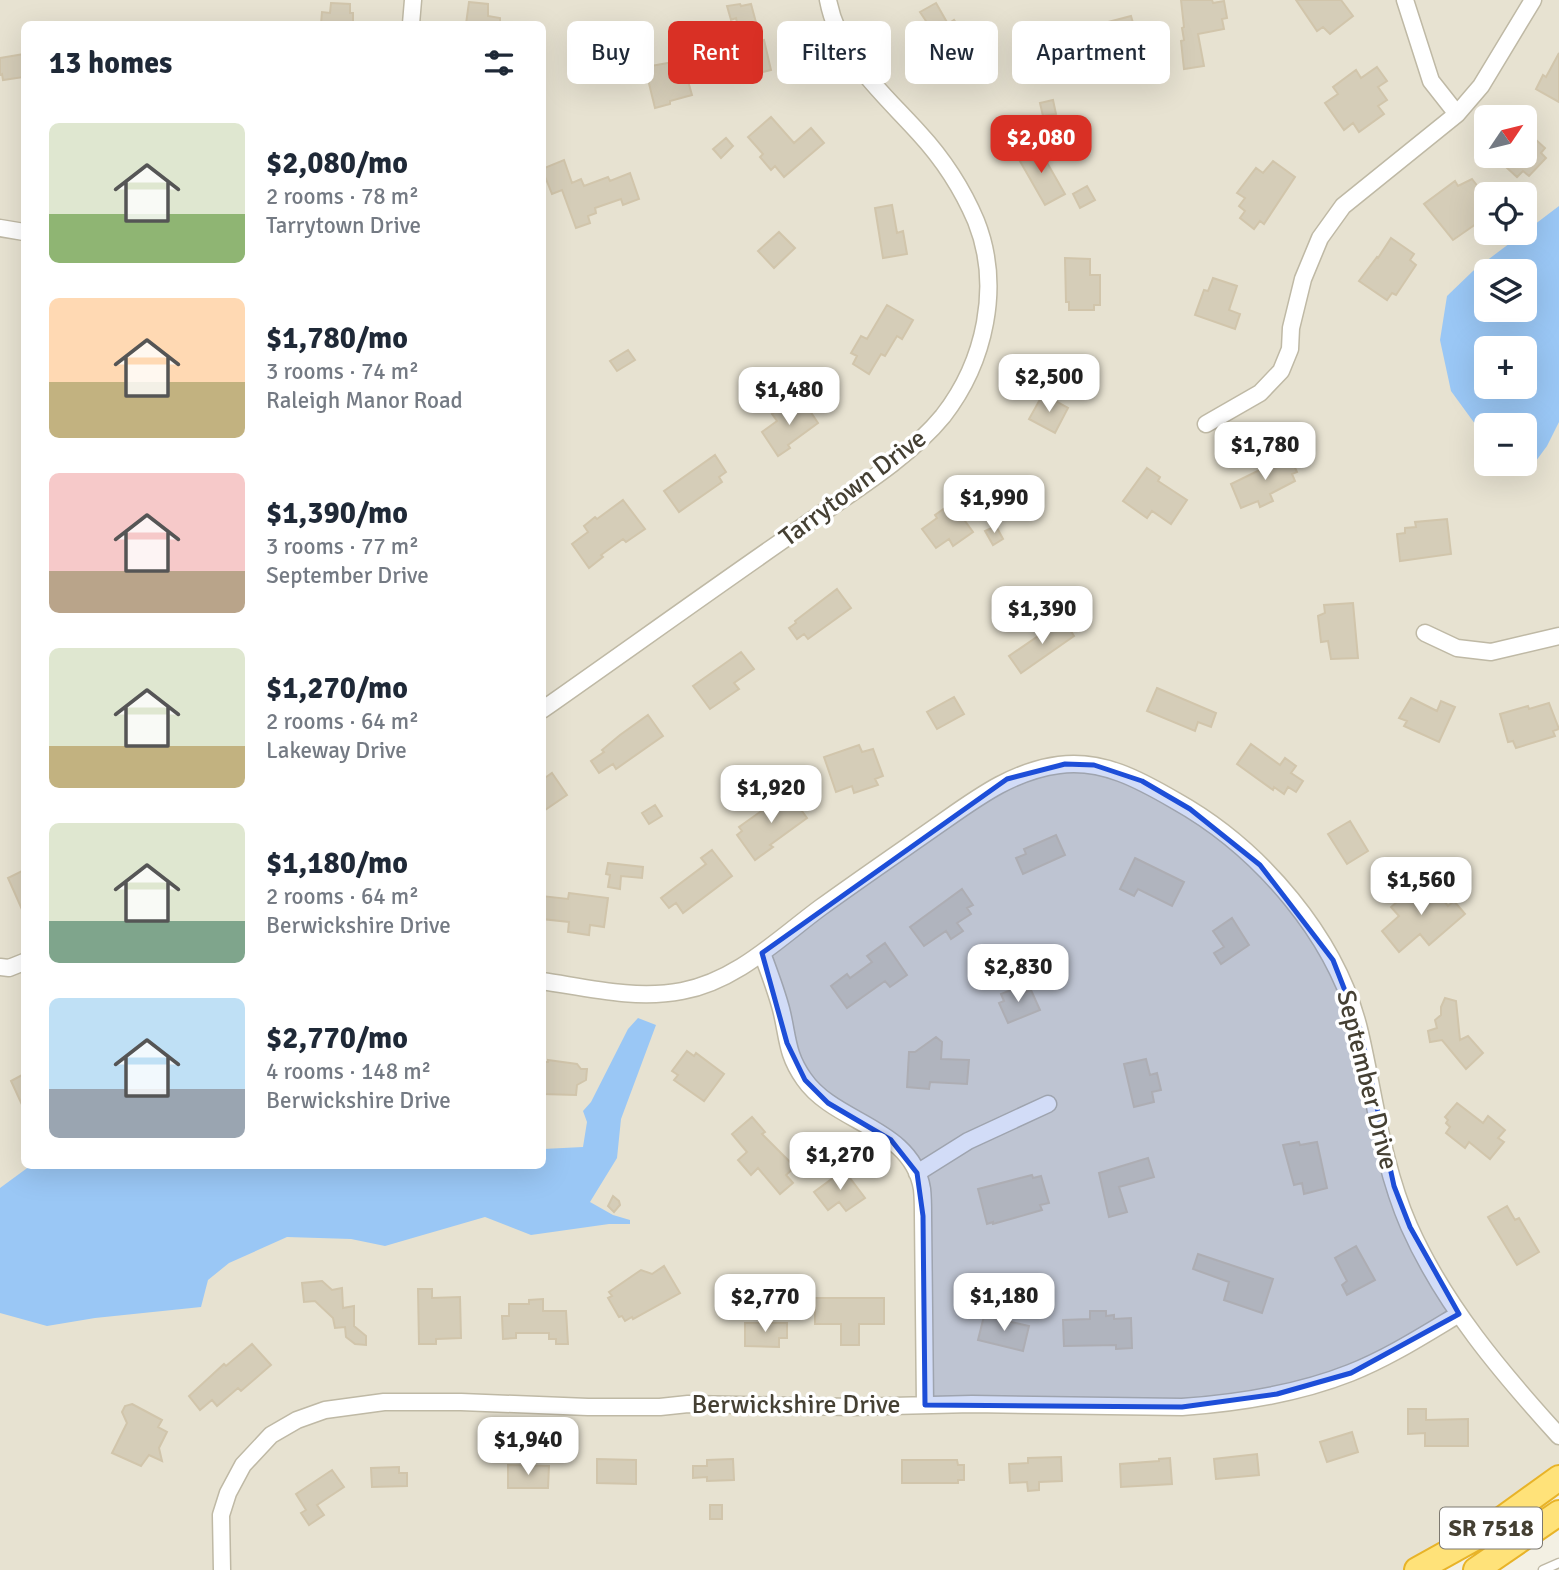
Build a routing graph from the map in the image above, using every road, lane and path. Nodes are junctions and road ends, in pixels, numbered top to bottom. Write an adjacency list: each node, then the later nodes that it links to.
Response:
1 (413, 0): 5 (street)
2 (828, 0): 12 (street, Tarrytown Drive)
3 (1405, 0): 6 (street)
4 (1533, 0): 6 (street)
5 (411, 21)
6 (1457, 114): 9 (street)
7 (0, 228): 8 (street)
8 (21, 232)
9 (1206, 424)
10 (1424, 633): 11 (street)
11 (1559, 636)
12 (546, 707)
13 (762, 953): 16 (street, September Drive); 18 (street); 19 (street, September Drive)
14 (21, 963): 15 (street)
15 (0, 968)
16 (546, 982)
17 (1048, 1104): 18 (street)
18 (917, 1173): 20 (street)
19 (1459, 1314): 20 (street, Berwickshire Drive); 21 (street, September Drive)
20 (925, 1405): 25 (street, Berwickshire Drive)
21 (1559, 1436)
22 (1559, 1478): 26 (highway, SR 7518)
23 (1559, 1513): 27 (highway, SR 7518)
24 (1559, 1563): 28 (lane)
25 (222, 1570)
26 (1417, 1570)
27 (1476, 1570)
28 (1543, 1570)

